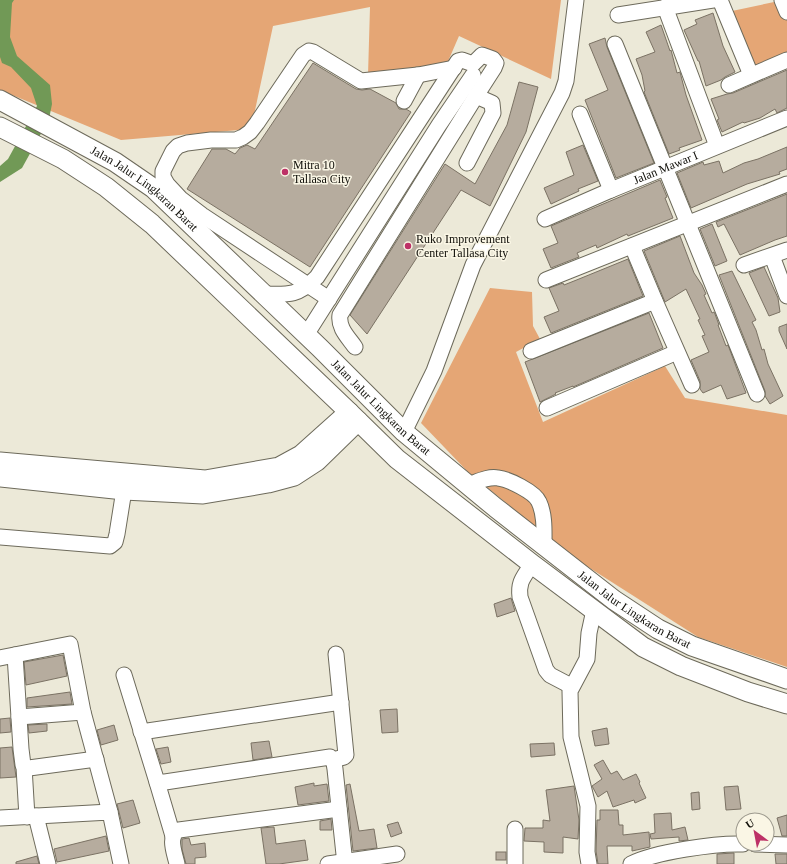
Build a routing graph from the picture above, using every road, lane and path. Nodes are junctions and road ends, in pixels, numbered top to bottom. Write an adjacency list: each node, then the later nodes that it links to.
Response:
1 (576, 0): 56 (street)
2 (713, 0): 5 (street)
3 (720, 0): 13 (street)
4 (782, 0): 6 (street)
5 (665, 7): 7 (street); 23 (street)
6 (787, 12)
7 (618, 15)
8 (615, 44): 25 (street)
9 (787, 60): 13 (street)
10 (454, 68): 11 (street); 12 (street); 41 (street)
11 (477, 74): 15 (street); 20 (street)
12 (418, 75): 16 (street); 41 (street)
13 (751, 75): 14 (street)
14 (728, 85)
15 (476, 96): 22 (street); 24 (street)
16 (404, 101)
17 (4, 103): 42 (main road, Jalan Jalur Lingkaran Barat)
18 (580, 114): 29 (street)
19 (787, 118): 23 (street, Jalan Mawar I)
20 (439, 125): 22 (street); 26 (street)
21 (0, 127): 47 (main road, Jalan Jalur Lingkaran Barat)
22 (452, 134): 27 (street)
23 (717, 146): 25 (street, Jalan Mawar I)
24 (467, 164)
25 (665, 168): 29 (street, Jalan Mawar I); 33 (street)
26 (410, 170): 27 (street); 30 (street)
27 (424, 179): 32 (street)
28 (787, 184): 33 (street)
29 (611, 190): 31 (street, Jalan Mawar I)
30 (384, 211): 32 (street); 36 (street)
31 (545, 219)
32 (398, 221): 38 (street)
33 (688, 224): 34 (street); 53 (street)
34 (632, 246): 40 (street); 45 (street)
35 (787, 250): 37 (street)
36 (357, 254): 38 (street); 44 (street)
37 (772, 256): 39 (street); 43 (street)
38 (372, 264): 49 (street)
39 (744, 265)
40 (546, 280)
41 (309, 285): 42 (street); 44 (street)
42 (263, 294): 46 (main road, Jalan Jalur Lingkaran Barat)
43 (787, 296)
44 (329, 299): 48 (street)
45 (655, 301): 50 (street); 51 (street)
46 (281, 311): 47 (main road); 48 (main road, Jalan Jalur Lingkaran Barat)
47 (263, 331): 55 (main road, Jalan Jalur Lingkaran Barat)
48 (306, 335): 56 (main road, Jalan Jalur Lingkaran Barat)
49 (355, 347)
50 (531, 351)
51 (677, 352): 52 (street); 54 (street)
52 (692, 385)
53 (757, 394)
54 (547, 408)
55 (354, 416): 57 (main road); 60 (main road); 63 (main road, Jalan Jalur Lingkaran Barat)
56 (404, 432): 59 (main road, Jalan Jalur Lingkaran Barat)
57 (0, 462)
58 (0, 477): 60 (main road)
59 (468, 485): 62 (main road, Jalan Jalur Lingkaran Barat); 62 (street)
60 (124, 490): 61 (street)
61 (0, 537)
62 (544, 545): 69 (main road, Jalan Jalur Lingkaran Barat)
63 (532, 564): 64 (main road, Jalan Jalur Lingkaran Barat); 70 (street)
64 (594, 610): 70 (street); 72 (main road, Jalan Jalur Lingkaran Barat)
65 (336, 654): 71 (street)
66 (15, 655): 67 (street); 73 (street); 74 (street)
67 (0, 658)
68 (124, 675): 75 (street)
69 (787, 679)
70 (571, 686): 97 (street)
71 (341, 702): 75 (street); 77 (street)
72 (787, 704)
73 (83, 712): 74 (street); 76 (street)
74 (19, 717): 78 (street)
75 (141, 732): 79 (street)
76 (96, 759): 78 (street); 81 (street)
77 (333, 760): 79 (street); 80 (street)
78 (24, 767): 82 (street)
79 (157, 782): 85 (street)
80 (339, 809): 85 (street); 91 (street)
81 (110, 812): 82 (street); 93 (street)
82 (32, 816): 83 (street); 92 (street)
83 (0, 818)
84 (515, 828): 96 (street)
85 (173, 836): 94 (street)
86 (735, 844): 90 (street)
87 (775, 845): 88 (street)
88 (787, 845)
89 (397, 854): 91 (street)
90 (680, 858): 98 (street)
91 (344, 863): 95 (street)
92 (48, 864)
93 (121, 864)
94 (177, 864)
95 (328, 864)
96 (515, 864)
97 (589, 864)
98 (631, 864)

